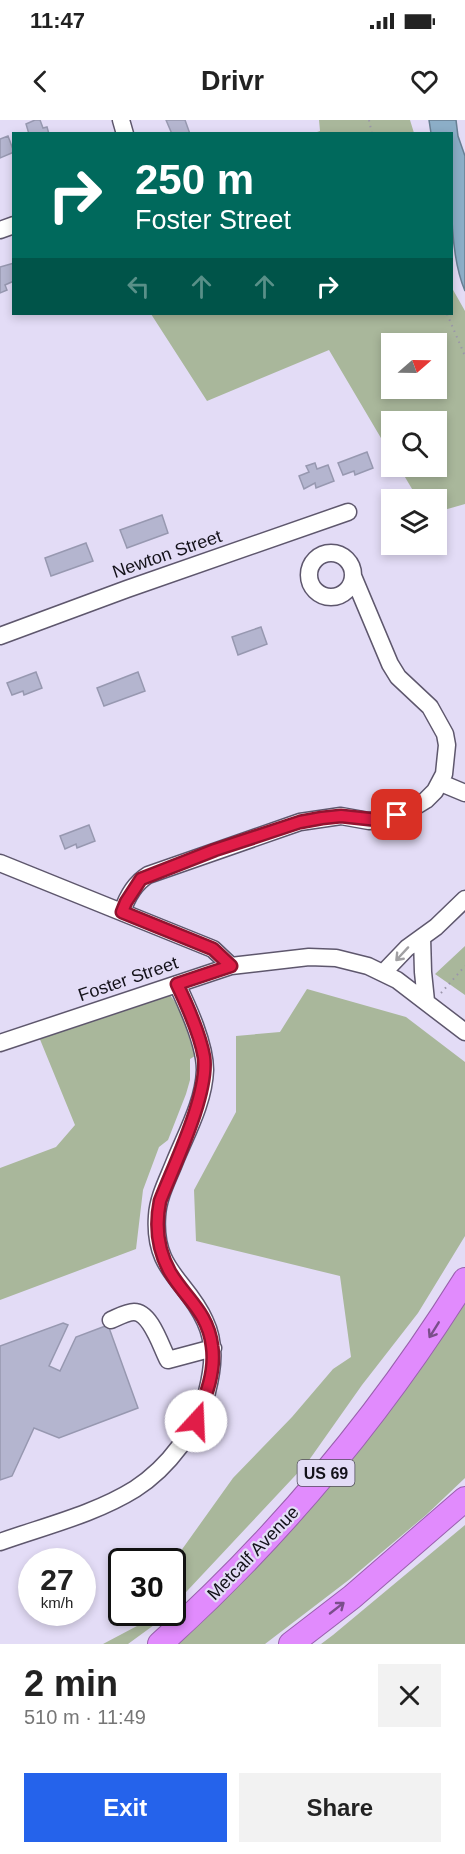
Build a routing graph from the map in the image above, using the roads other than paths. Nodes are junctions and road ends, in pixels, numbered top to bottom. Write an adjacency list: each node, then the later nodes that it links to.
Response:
1 (348, 512): 3 (street, Newton Street)
2 (353, 576): 4 (street)
3 (0, 636)
4 (441, 783): 5 (street); 8 (street)
5 (465, 794)
6 (0, 863): 8 (street)
7 (465, 899): 9 (street)
8 (122, 912): 10 (street)
9 (422, 938): 11 (street, one-way to 11); 13 (street)
10 (231, 966): 11 (street, Foster Street); 12 (street, Foster Street)
11 (384, 973): 13 (street, Foster Street)
12 (177, 984): 15 (street, Foster Street); 18 (street)
13 (426, 1001): 14 (street, Foster Street)
14 (465, 1032)
15 (0, 1043)
16 (465, 1280): 21 (highway, Metcalf Avenue / US 69, one-way to 21)
17 (111, 1320): 18 (street)
18 (213, 1348): 20 (street)
19 (465, 1499): 22 (highway, one-way to 19)
20 (0, 1542)
21 (160, 1644)
22 (291, 1644)

